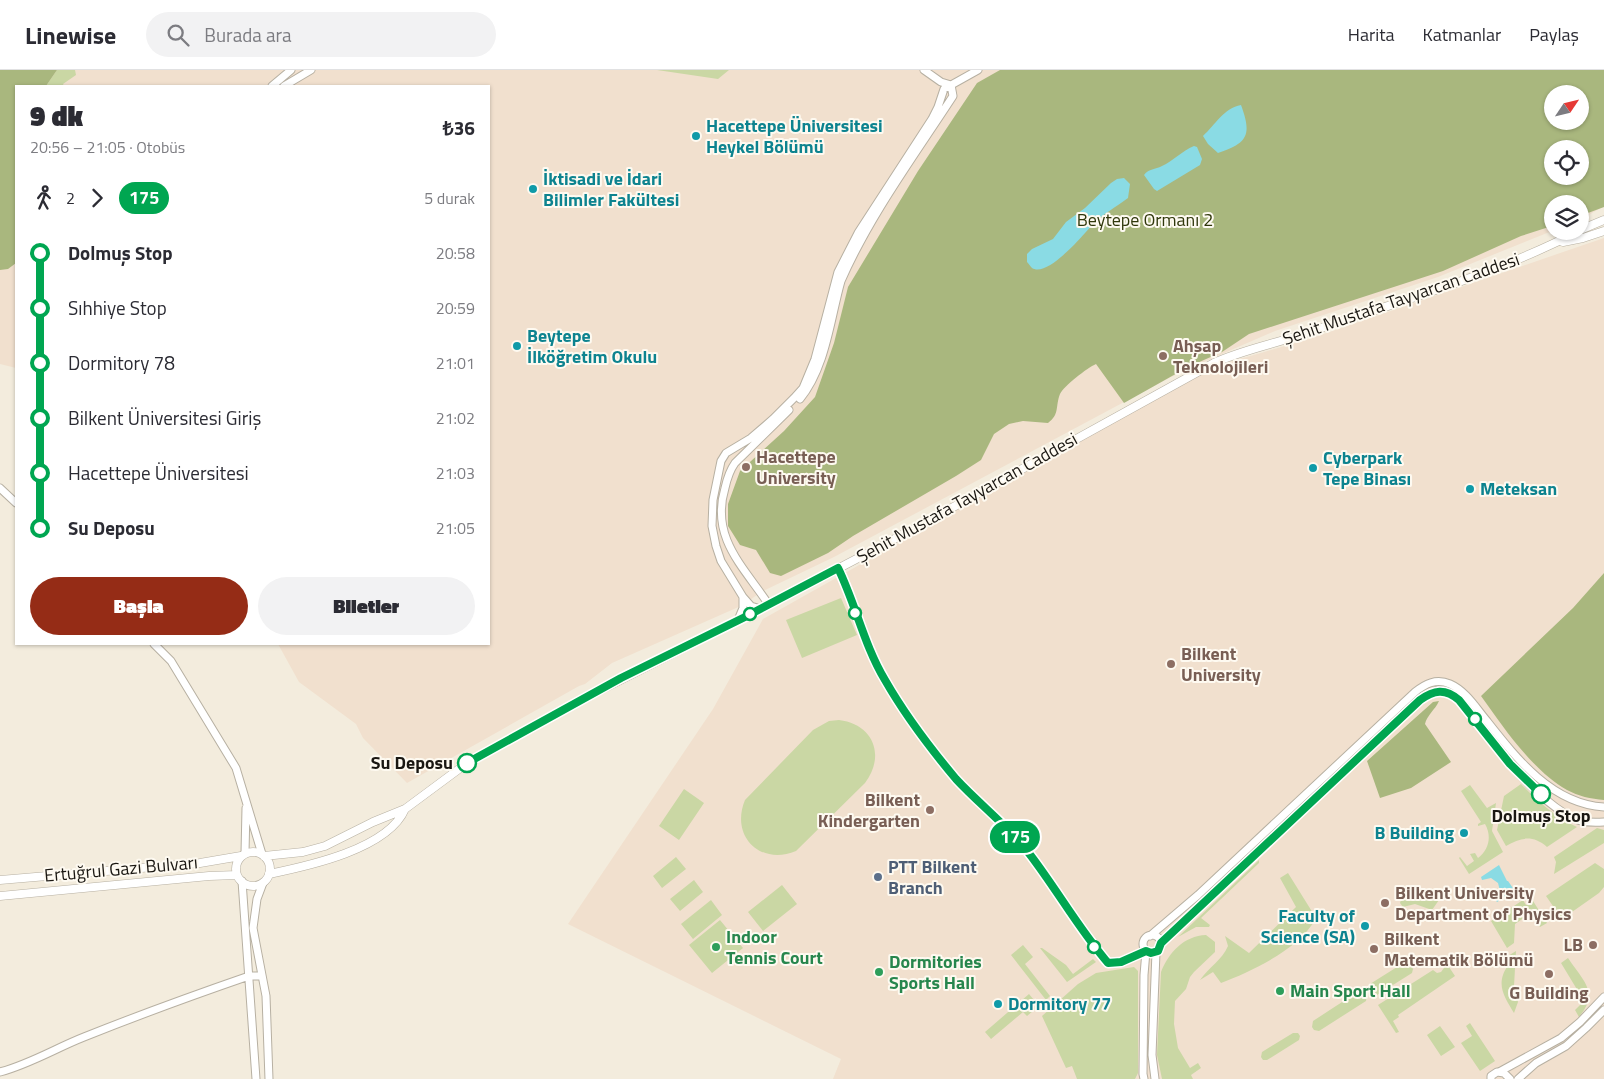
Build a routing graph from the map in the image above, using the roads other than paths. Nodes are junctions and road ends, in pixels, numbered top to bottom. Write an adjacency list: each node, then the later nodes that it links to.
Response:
1 (291, 70): 6 (street)
2 (311, 70): 7 (street)
3 (924, 70): 5 (street)
4 (978, 70): 5 (street)
5 (951, 84): 15 (street); 16 (street)
6 (273, 85)
7 (286, 85)
8 (1604, 220): 9 (main road, Şehit Mustafa Tayyarcan Caddesi)
9 (1589, 227)
10 (1604, 231): 12 (main road, Şehit Mustafa Tayyarcan Caddesi)
11 (1562, 240): 12 (main road, Şehit Mustafa Tayyarcan Caddesi)
12 (1554, 244): 16 (main road, Şehit Mustafa Tayyarcan Caddesi)
13 (0, 488): 14 (street)
14 (15, 502)
15 (743, 598): 17 (street); 18 (street)
16 (769, 605): 17 (main road, Şehit Mustafa Tayyarcan Caddesi)
17 (760, 609): 18 (main road, Şehit Mustafa Tayyarcan Caddesi)
18 (738, 620): 22 (main road, Şehit Mustafa Tayyarcan Caddesi)
19 (155, 645): 20 (street)
20 (246, 797): 24 (street); 25 (street)
21 (1604, 807): 31 (street)
22 (406, 809): 25 (main road, Şehit Mustafa Tayyarcan Caddesi); 26 (main road, Şehit Mustafa Tayyarcan Caddesi)
23 (1604, 822): 32 (street)
24 (243, 855): 25 (main road); 27 (main road); 28 (main road, Ertuğrul Gazi Bulvarı)
25 (263, 855): 26 (main road)
26 (269, 874): 29 (main road)
27 (240, 878): 29 (main road); 30 (main road, Ertuğrul Gazi Bulvarı); 35 (street)
28 (0, 880)
29 (262, 883): 36 (street)
30 (0, 896)
31 (1150, 936): 32 (street); 33 (street)
32 (1161, 943): 34 (street)
33 (1146, 951): 34 (street); 43 (street)
34 (1156, 952): 44 (street)
35 (249, 976): 36 (street); 39 (street); 41 (street)
36 (262, 976): 42 (street)
37 (1604, 997): 40 (street)
38 (1604, 1010): 47 (street)
39 (0, 1072)
40 (1499, 1072): 45 (street); 46 (street)
41 (256, 1079)
42 (269, 1079)
43 (1144, 1079)
44 (1155, 1079)
45 (1490, 1079)
46 (1510, 1079)
47 (1518, 1079)

